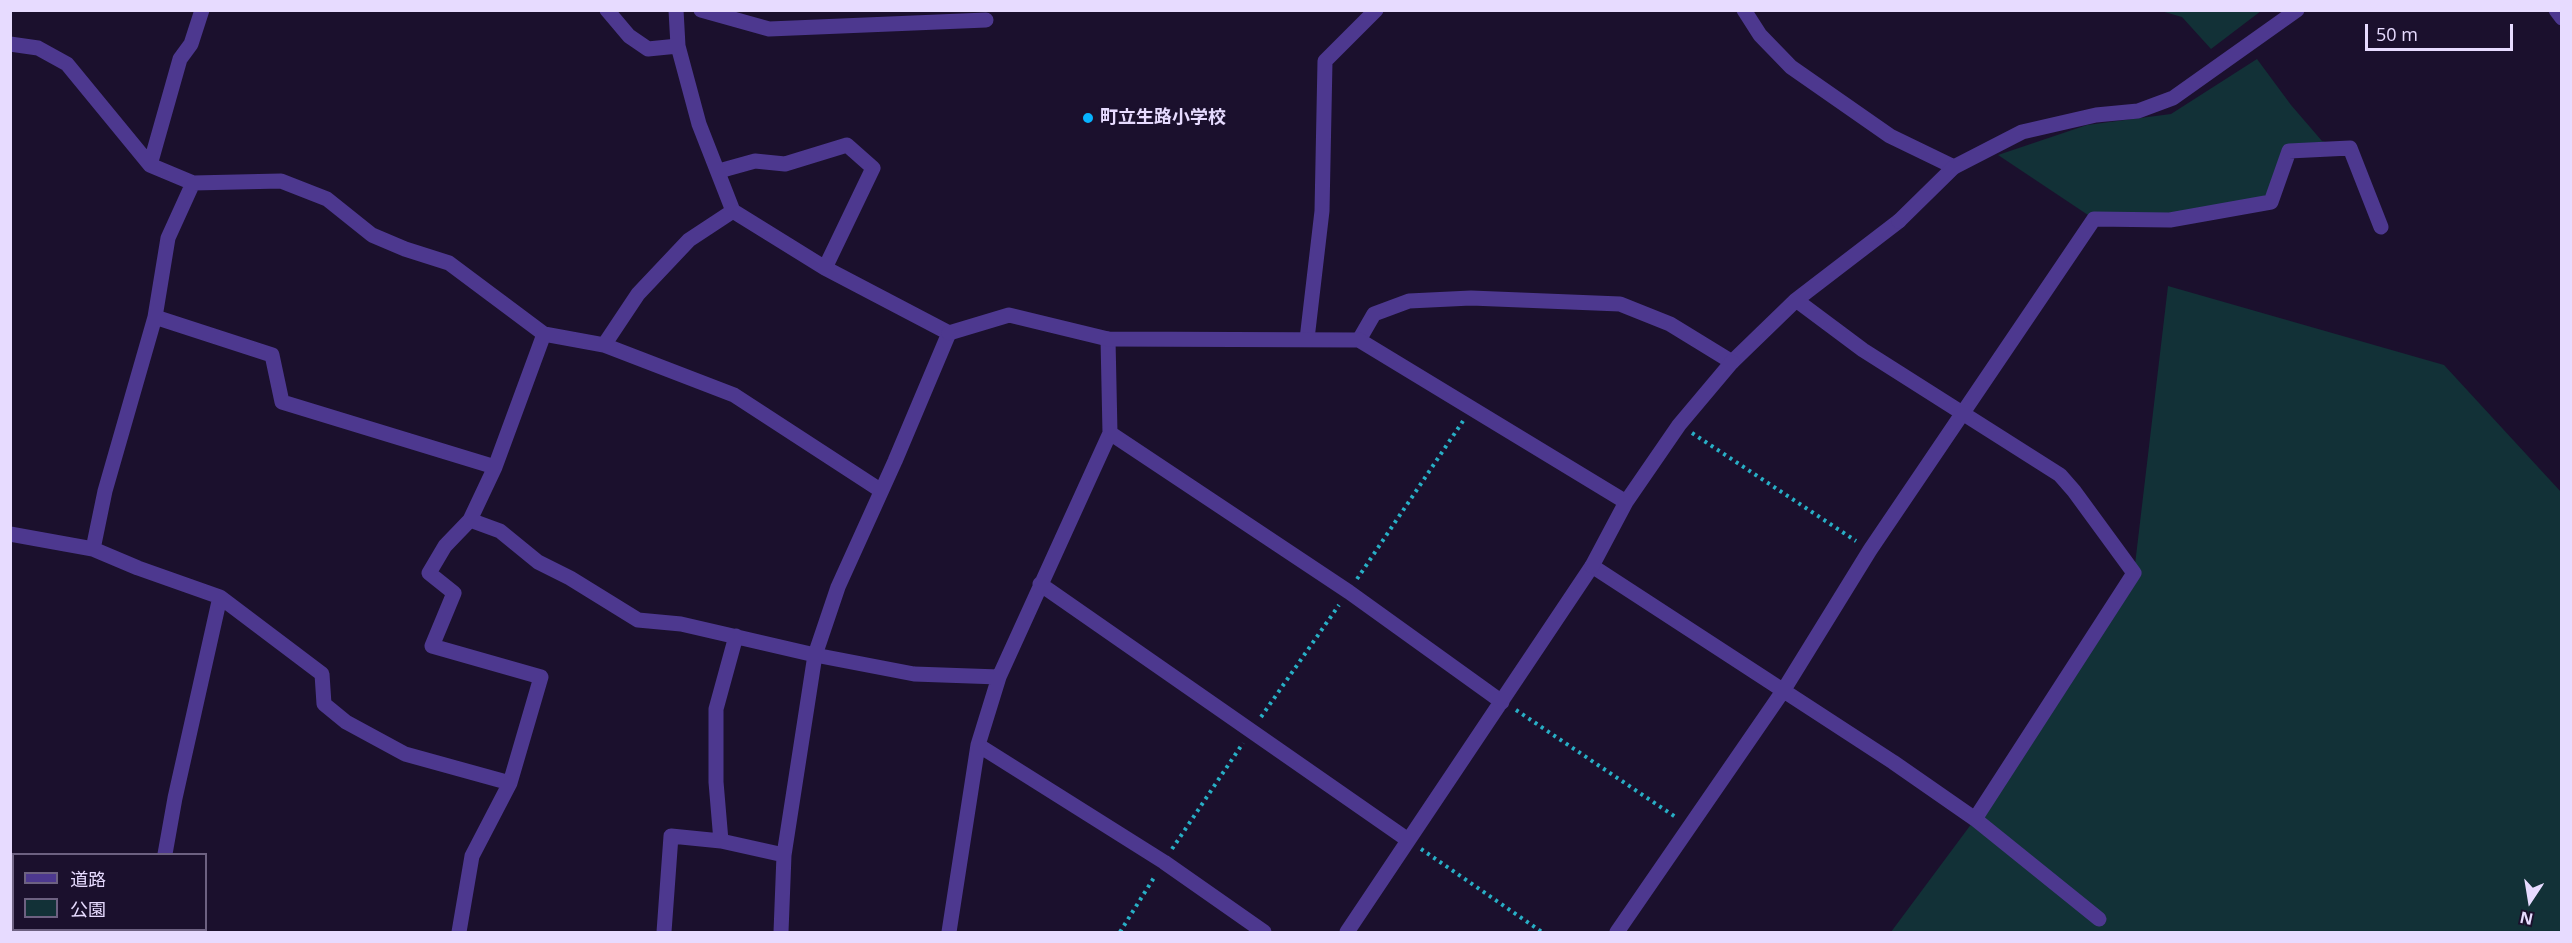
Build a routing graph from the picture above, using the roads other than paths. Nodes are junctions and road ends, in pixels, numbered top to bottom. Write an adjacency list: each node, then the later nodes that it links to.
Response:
1 (202, 10): 13 (street)
2 (607, 10): 12 (street)
3 (676, 10): 12 (street)
4 (700, 10): 10 (street)
5 (1376, 10): 25 (street)
6 (1744, 10): 14 (street)
7 (2297, 10): 14 (street)
8 (2556, 10): 9 (street)
9 (2562, 18)
10 (986, 20)
11 (10, 44): 13 (street)
12 (678, 46): 15 (street)
13 (150, 165): 16 (street)
14 (1954, 167): 20 (street)
15 (719, 171): 17 (street); 19 (street)
16 (193, 183): 21 (street); 23 (street)
17 (733, 211): 19 (street); 27 (street)
18 (2381, 227): 29 (street)
19 (825, 268): 22 (street)
20 (1796, 300): 28 (street); 29 (street)
21 (155, 317): 31 (street); 36 (street)
22 (949, 333): 24 (street); 32 (street)
23 (544, 334): 27 (street); 31 (street)
24 (1108, 339): 25 (street); 30 (street)
25 (1307, 339): 26 (street)
26 (1359, 340): 28 (street); 33 (street)
27 (604, 345): 32 (street)
28 (1732, 362): 33 (street)
29 (1962, 414): 43 (street); 47 (street)
30 (1110, 433): 38 (street); 44 (street)
31 (495, 467): 34 (street)
32 (880, 490): 41 (street)
33 (1626, 502): 37 (street)
34 (470, 520): 40 (street); 46 (street)
35 (10, 534): 36 (street)
36 (93, 549): 39 (street)
37 (1592, 566): 43 (street); 44 (street)
38 (1040, 584): 42 (street); 48 (street)
39 (219, 597): 46 (street); 50 (street)
40 (736, 636): 41 (street); 49 (street)
41 (815, 654): 42 (street); 51 (street)
42 (999, 677): 45 (street)
43 (1783, 691): 47 (street); 59 (street)
44 (1502, 702): 48 (street)
45 (978, 745): 56 (street); 57 (street)
46 (510, 783): 53 (street)
47 (1975, 819): 52 (street)
48 (1408, 840): 58 (street)
49 (721, 841): 51 (street); 54 (street)
50 (165, 853)
51 (784, 855): 55 (street)
52 (2099, 919)
53 (459, 933)
54 (664, 933)
55 (781, 933)
56 (949, 933)
57 (1264, 933)
58 (1347, 933)
59 (1617, 933)

